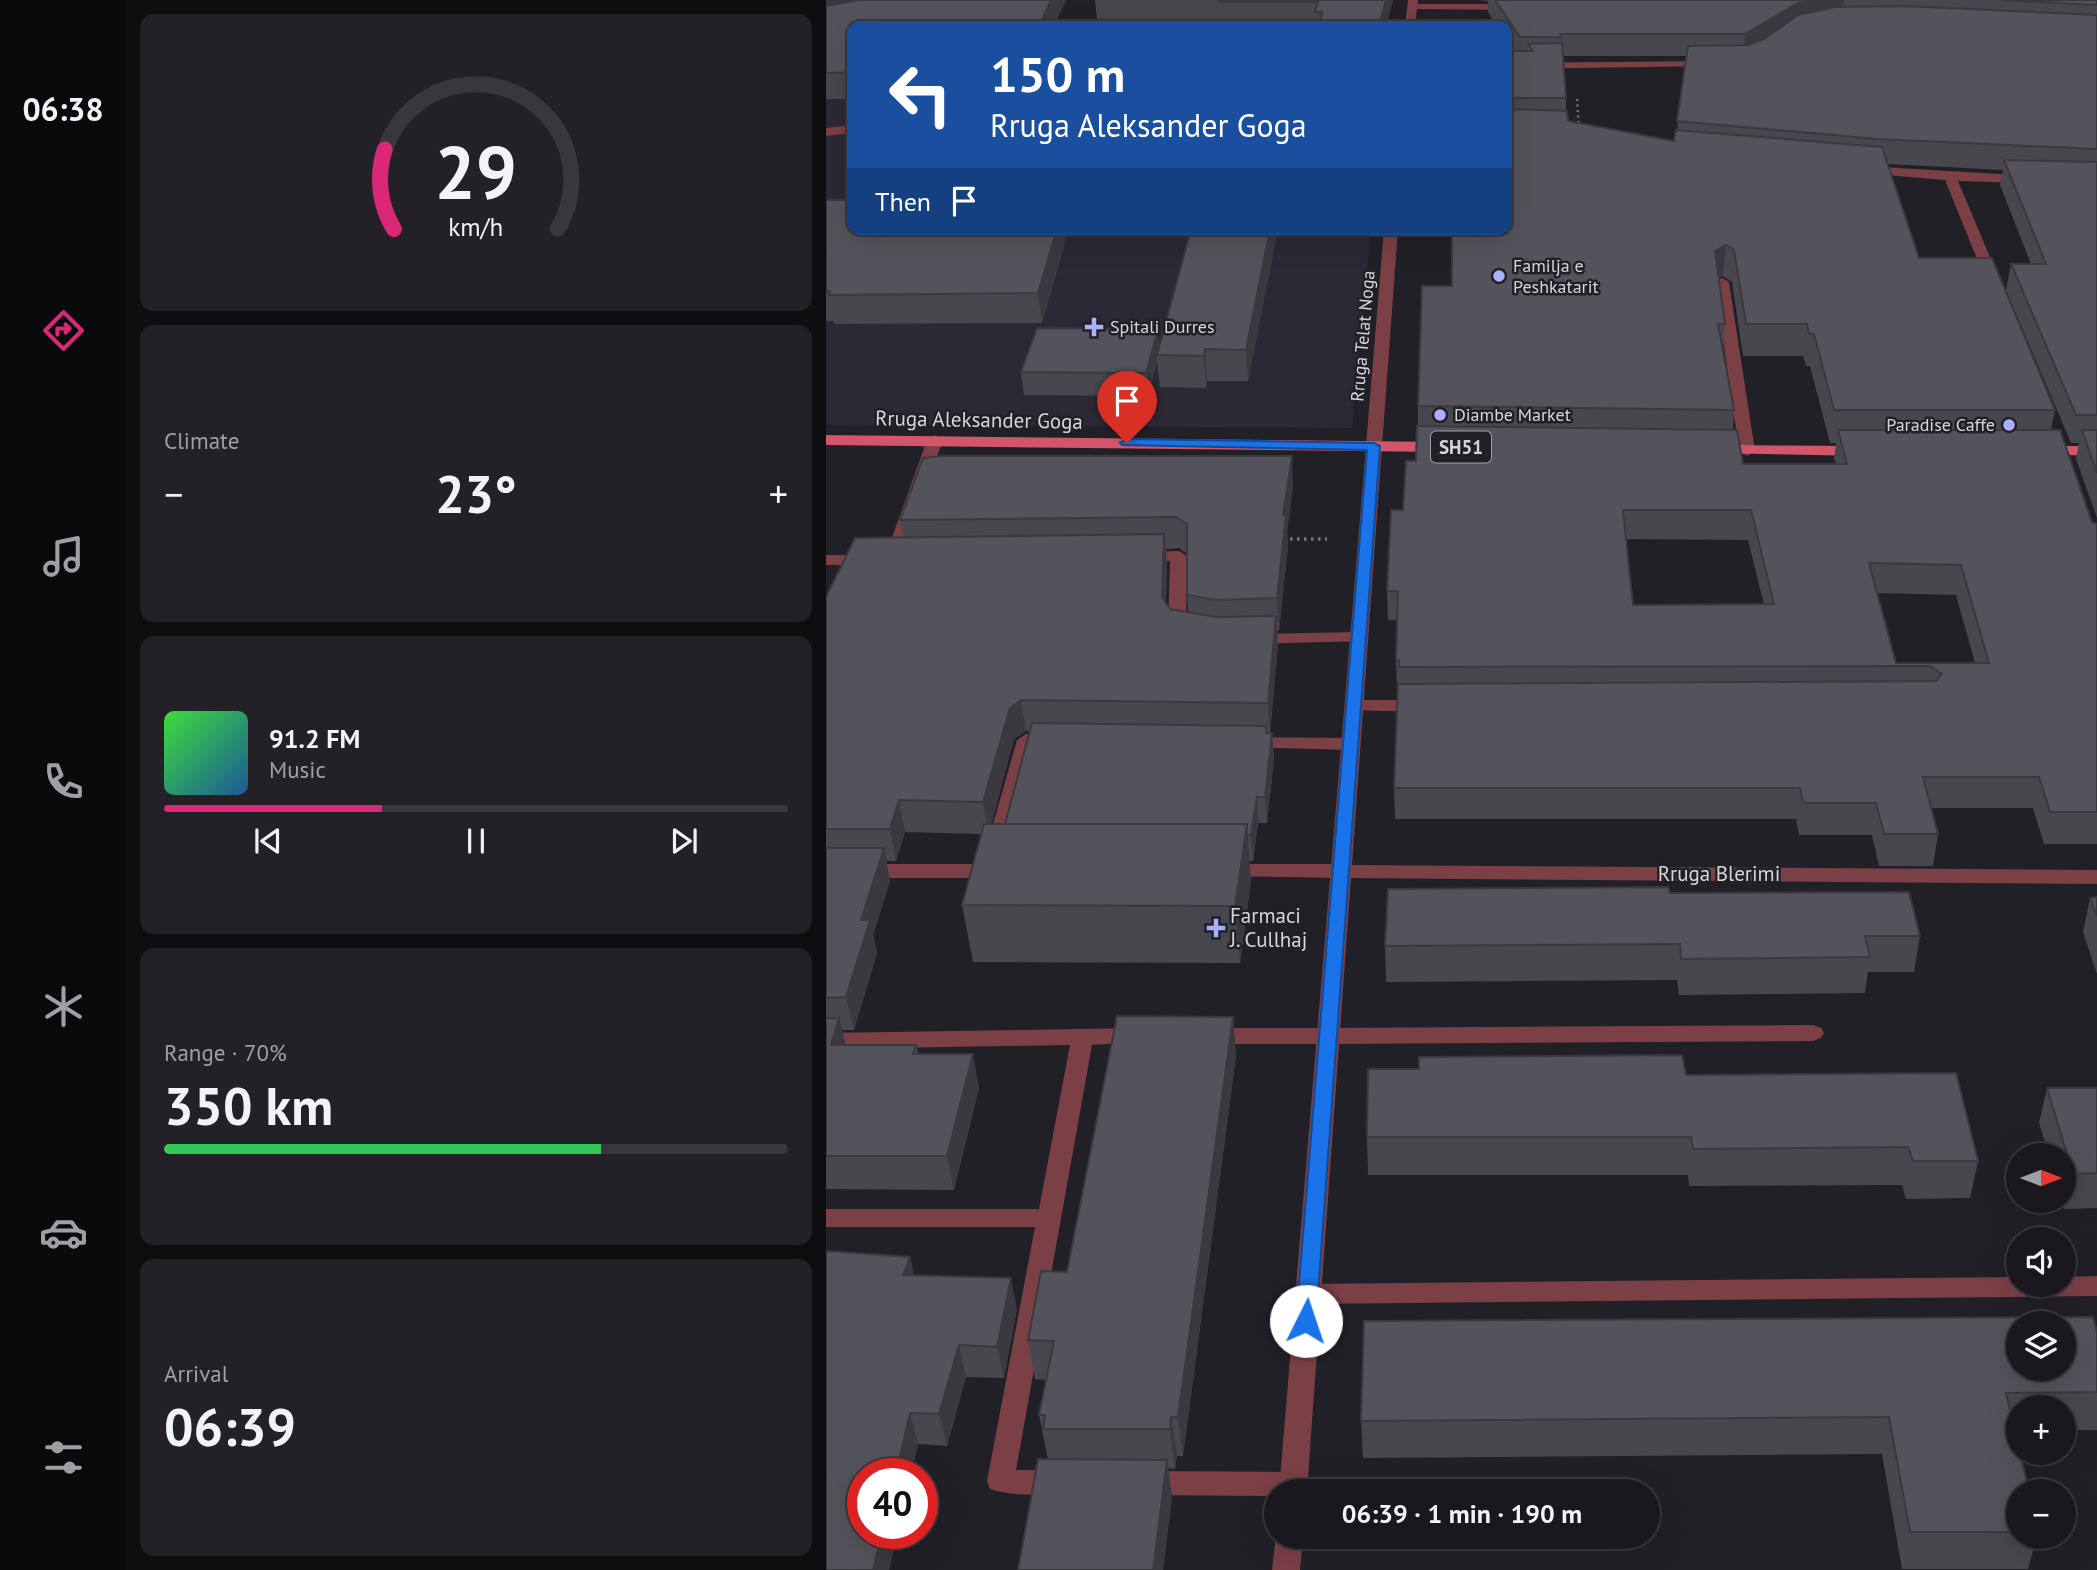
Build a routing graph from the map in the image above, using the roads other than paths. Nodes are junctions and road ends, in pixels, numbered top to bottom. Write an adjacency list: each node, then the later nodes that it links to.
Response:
1 (1413, 3): 2 (street); 3 (street)
2 (1529, 7)
3 (1411, 21)
4 (1727, 64): 5 (street)
5 (1512, 66)
6 (847, 130): 7 (street)
7 (826, 132)
8 (1853, 169): 9 (street)
9 (1950, 177): 10 (street); 13 (street)
10 (2044, 179)
11 (1391, 235): 16 (street, Rruga Telat Noga)
12 (1722, 282): 19 (street)
13 (1996, 289)
14 (826, 440): 15 (main road, Rruga Aleksander Goga / SH51)
15 (935, 440): 16 (main road, Rruga Aleksander Goga / SH51); 24 (street)
16 (1374, 446): 17 (main road, Rruga Aleksander Goga / SH51); 26 (street, Rruga Telat Noga)
17 (1457, 447)
18 (1706, 450): 19 (main road)
19 (1747, 451): 20 (main road)
20 (1871, 451)
21 (2022, 451): 22 (main road)
22 (2097, 451)
23 (1125, 557): 25 (street)
24 (826, 560)
25 (1197, 637)
26 (1359, 637): 27 (street); 28 (street, Rruga Telat Noga)
27 (1231, 640)
28 (1354, 706): 29 (street); 32 (street, Rruga Telat Noga)
29 (1437, 706)
30 (1067, 741): 34 (street)
31 (1229, 743): 32 (street)
32 (1350, 744): 37 (street, Rruga Telat Noga)
33 (826, 871): 34 (street)
34 (991, 871): 35 (street)
35 (1018, 871)
36 (1206, 871): 37 (street, Rruga Blerimi)
37 (1341, 871): 38 (street, Rruga Blerimi); 43 (street, Rruga Telat Noga)
38 (2097, 877)
39 (1813, 1033): 43 (street)
40 (1083, 1036): 41 (street); 44 (street); 45 (street)
41 (1165, 1036)
42 (1192, 1036): 43 (street)
43 (1328, 1036): 48 (street, Rruga Telat Noga)
44 (826, 1041)
45 (1048, 1218): 46 (street); 50 (street)
46 (826, 1219)
47 (2097, 1286): 48 (street)
48 (1308, 1294): 49 (street, Rruga Telat Noga)
49 (1294, 1479)
50 (1084, 1482)
51 (1112, 1482): 52 (street)
52 (1264, 1486)
53 (1288, 1549): 54 (street)
54 (1286, 1570)

